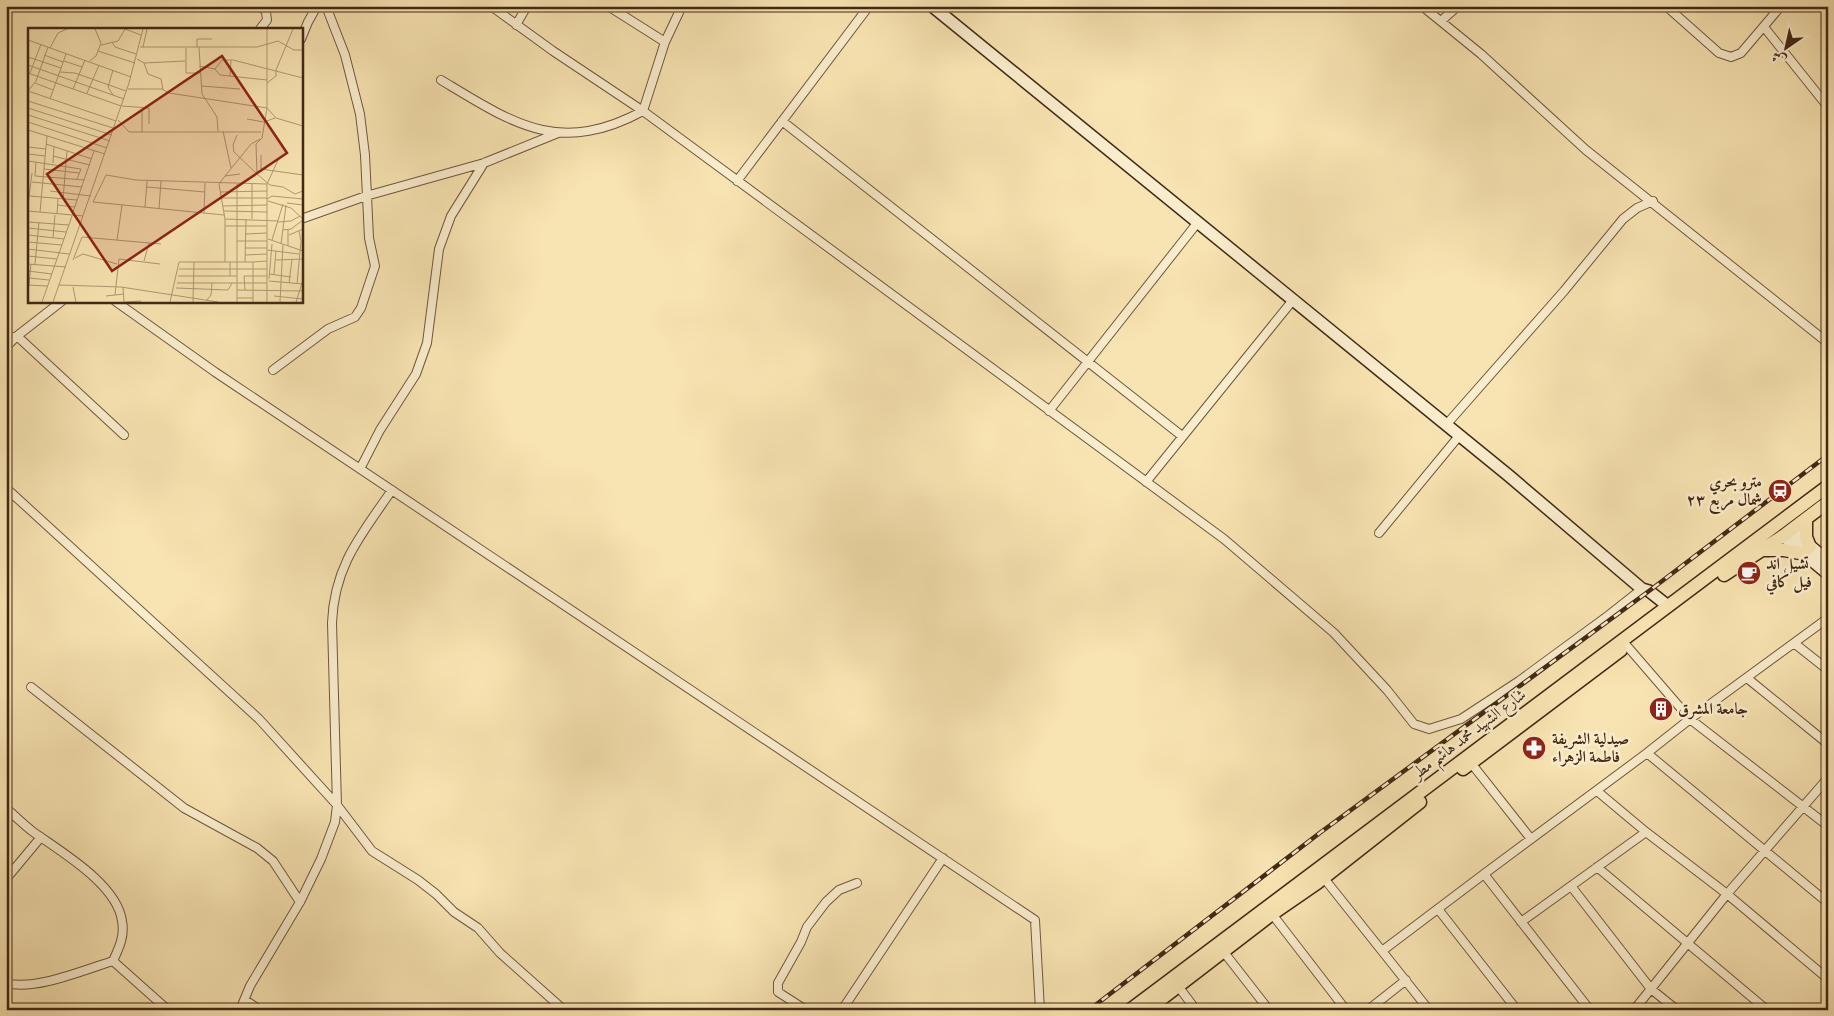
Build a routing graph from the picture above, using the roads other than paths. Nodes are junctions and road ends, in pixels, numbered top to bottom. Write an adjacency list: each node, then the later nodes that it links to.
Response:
1 (261, 6): 17 (street)
2 (317, 6): 18 (street)
3 (326, 6): 27 (street)
4 (491, 6): 15 (street)
5 (527, 6): 15 (street)
6 (608, 6): 19 (street)
7 (682, 6): 19 (street)
8 (869, 6): 23 (street)
9 (932, 6): 30 (street)
10 (1422, 6): 14 (street)
11 (1458, 6): 14 (street)
12 (1666, 6): 16 (street)
13 (1781, 6): 16 (street)
14 (1441, 21): 28 (street)
15 (516, 24): 22 (street)
16 (1764, 27): 21 (street)
17 (261, 28)
18 (302, 37)
19 (665, 42): 22 (street)
20 (441, 80): 24 (street)
21 (1828, 107)
22 (643, 111): 24 (street); 26 (street)
23 (782, 122): 26 (street); 38 (street)
24 (558, 134): 25 (street)
25 (484, 163): 27 (street); 45 (street)
26 (737, 181): 40 (street)
27 (366, 196): 29 (street); 39 (street)
28 (1653, 201): 36 (street); 41 (street)
29 (302, 219)
30 (1198, 222): 31 (street); 38 (street)
31 (1293, 300): 41 (street); 43 (street)
32 (61, 302): 34 (street)
33 (116, 302): 45 (street)
34 (17, 336): 35 (street); 37 (street); 42 (street)
35 (6, 339)
36 (1828, 342)
37 (6, 347)
38 (1088, 362): 40 (street); 43 (street)
39 (273, 370)
40 (1049, 411): 46 (street)
41 (1446, 425): 44 (street)
42 (124, 435)
43 (1182, 436): 46 (street)
44 (1459, 436): 52 (street); 58 (street)
45 (360, 469): 49 (street)
46 (1146, 482): 58 (street)
47 (1828, 486): 59 (main road, شارع الشهيد محمد هاشم مطر)
48 (6, 488): 72 (street)
49 (392, 490): 72 (street); 80 (street)
50 (1828, 502): 51 (main road, شارع الشهيد محمد هاشم مطر)
51 (1806, 519): 53 (main road, شارع الشهيد محمد هاشم مطر); 55 (main road)
52 (1379, 533)
53 (1787, 533): 54 (main road, شارع الشهيد محمد هاشم مطر); 55 (street)
54 (1762, 550): 55 (main road); 62 (main road, شارع الشهيد محمد هاشم مطر)
55 (1807, 550): 56 (street); 57 (street)
56 (1828, 562)
57 (1828, 574)
58 (1642, 589): 59 (street)
59 (1668, 606): 110 (main road, شارع الشهيد محمد هاشم مطر)
60 (1828, 618): 61 (street)
61 (1794, 643): 63 (street); 64 (street)
62 (1627, 646): 66 (street); 69 (main road, شارع الشهيد محمد هاشم مطر)
63 (1828, 670)
64 (1747, 678): 66 (street); 67 (street)
65 (31, 687): 88 (street)
66 (1690, 718): 68 (street); 73 (street)
67 (1828, 744)
68 (1647, 753): 71 (street); 79 (street)
69 (1471, 763): 78 (street); 83 (main road, شارع الشهيد محمد هاشم مطر)
70 (1828, 778): 73 (street)
71 (1597, 791): 76 (street); 78 (street)
72 (337, 805): 88 (street); 106 (street)
73 (1804, 806): 75 (street); 79 (street)
74 (6, 808): 77 (street)
75 (1828, 826)
76 (1646, 832): 81 (street); 87 (street)
77 (41, 837): 84 (street); 96 (street)
78 (1531, 839): 82 (street)
79 (1764, 850): 87 (street); 89 (street)
80 (942, 858): 108 (street); 109 (street)
81 (1597, 867): 86 (street); 93 (street)
82 (1484, 874): 90 (street); 92 (street)
83 (1324, 878): 91 (main road, شارع الشهيد محمد هاشم مطر); 94 (street)
84 (6, 879)
85 (857, 883): 107 (street)
86 (1571, 886): 92 (street); 101 (street)
87 (1726, 894): 93 (street); 97 (street)
88 (300, 902): 102 (street)
89 (1828, 903)
90 (1438, 909): 94 (street); 117 (street)
91 (1272, 914): 95 (main road, شارع الشهيد محمد هاشم مطر); 114 (street)
92 (1521, 922): 118 (street)
93 (1687, 944): 101 (street); 121 (street)
94 (1382, 951): 98 (street)
95 (1223, 952): 100 (main road, شارع الشهيد محمد هاشم مطر); 113 (street)
96 (113, 961): 99 (street); 103 (street)
97 (1828, 979)
98 (1406, 980): 115 (street); 116 (street)
99 (6, 984)
100 (1178, 986): 111 (main road, شارع الشهيد محمد هاشم مطر); 112 (street)
101 (1651, 988): 119 (street); 120 (street)
102 (245, 1000): 104 (street); 105 (street)
103 (168, 1010)
104 (240, 1010)
105 (260, 1010)
106 (564, 1010)
107 (806, 1010)
108 (842, 1010)
109 (1040, 1010)
110 (1130, 1010)
111 (1147, 1010)
112 (1196, 1010)
113 (1270, 1010)
114 (1346, 1010)
115 (1368, 1010)
116 (1430, 1010)
117 (1517, 1010)
118 (1590, 1010)
119 (1634, 1010)
120 (1677, 1010)
121 (1767, 1010)

